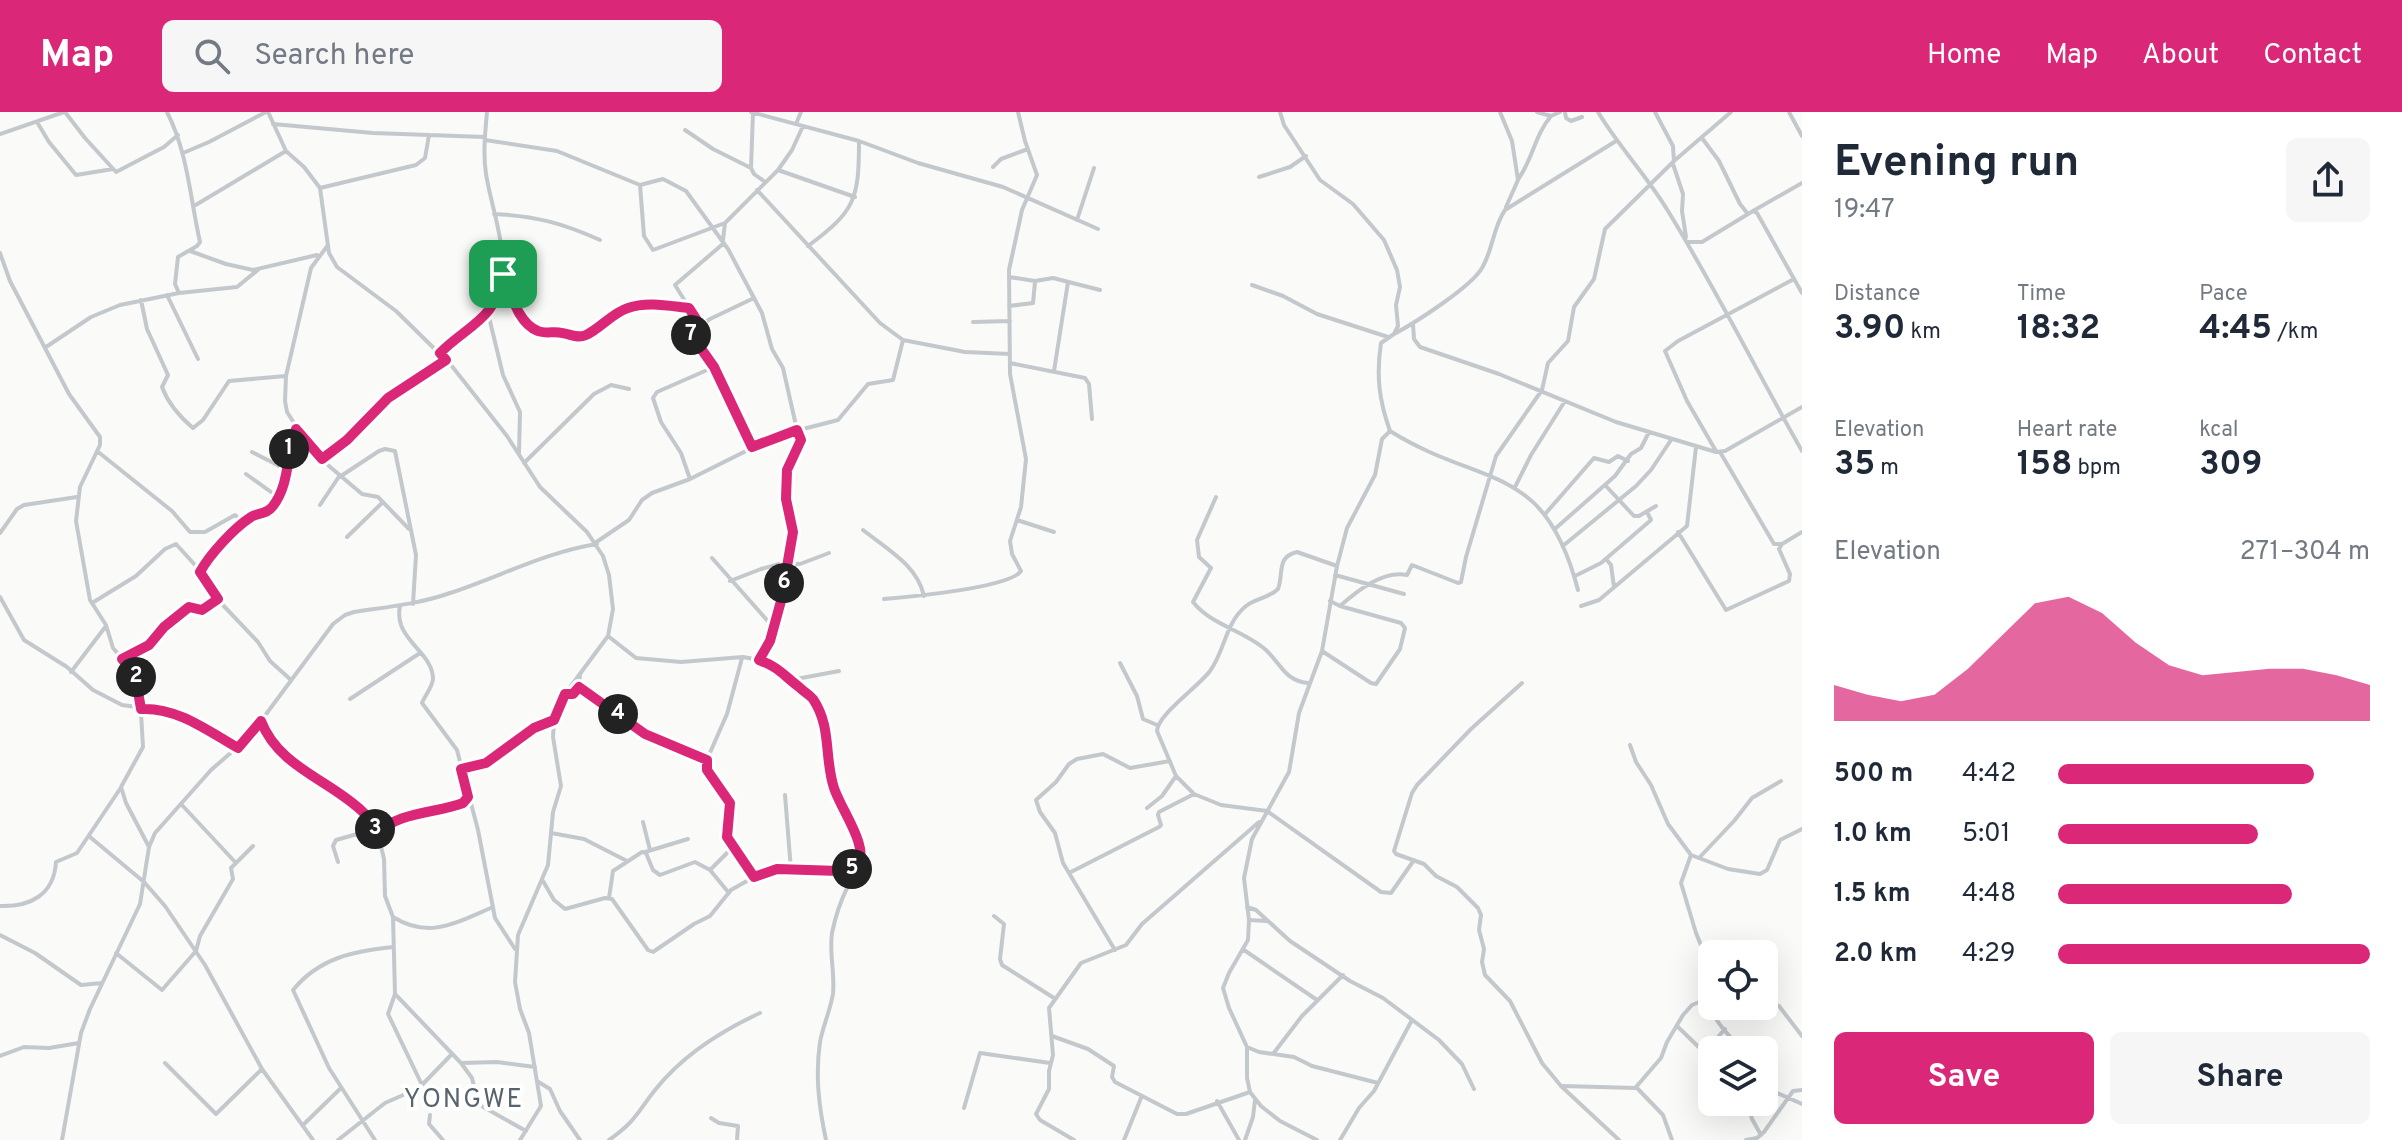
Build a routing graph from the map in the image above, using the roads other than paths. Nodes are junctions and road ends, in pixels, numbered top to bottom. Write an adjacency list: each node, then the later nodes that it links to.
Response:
1 (65, 112): 18 (street); 43 (street)
2 (167, 112): 24 (street)
3 (267, 112): 19 (street); 36 (street)
4 (487, 112): 28 (street)
5 (752, 112): 20 (street); 41 (street)
6 (801, 112): 20 (street)
7 (1018, 112): 34 (street)
8 (1280, 112): 38 (street)
9 (1500, 112): 46 (street)
10 (1537, 112): 16 (street)
11 (1563, 112): 16 (street); 17 (street)
12 (1598, 112): 30 (street)
13 (1655, 112): 32 (street)
14 (1731, 112): 27 (street)
15 (1789, 112): 26 (street)
16 (1551, 116): 46 (street)
17 (1582, 117)
18 (37, 122): 23 (street); 43 (street)
19 (273, 124): 25 (street); 35 (street)
20 (796, 124): 21 (street)
21 (803, 126): 29 (street); 44 (street)
22 (685, 130): 41 (street)
23 (0, 134)
24 (178, 135): 36 (street); 43 (street)
25 (429, 135): 28 (street); 51 (street)
26 (1802, 136)
27 (1702, 138): 37 (street); 57 (street)
28 (485, 139): 50 (street); 58 (street)
29 (859, 141): 53 (street); 54 (street)
30 (1616, 141): 31 (street); 33 (street)
31 (1608, 146): 33 (street); 56 (street)
32 (1673, 146): 37 (street); 39 (street)
33 (1621, 148): 49 (street)
34 (1028, 149): 40 (street); 54 (street)
35 (286, 151): 51 (street); 55 (street)
36 (183, 153): 55 (street)
37 (1683, 155): 39 (street)
38 (1306, 156): 45 (street); 92 (street)
39 (1674, 161): 49 (street); 64 (street)
40 (993, 167)
41 (751, 168): 47 (street)
42 (1094, 168): 59 (street)
43 (113, 169)
44 (778, 170): 47 (street); 53 (street)
45 (1259, 177)
46 (1518, 180): 56 (street)
47 (765, 182): 52 (street)
48 (1802, 183): 57 (street)
49 (1651, 184): 64 (street); 105 (street)
50 (640, 185): 61 (street); 61 (street)
51 (320, 188): 66 (street)
52 (757, 190): 60 (street); 67 (street)
53 (856, 197): 67 (street)
54 (1028, 198): 59 (street); 73 (street)
55 (194, 206): 68 (street)
56 (1505, 210): 90 (street)
57 (1750, 212): 64 (street); 74 (street)
58 (494, 214): 63 (street); 72 (street)
59 (1077, 220): 62 (street)
60 (725, 223): 61 (street); 65 (street)
61 (713, 228): 65 (street)
62 (1098, 229)
63 (600, 240)
64 (1687, 241): 87 (street)
65 (723, 242): 82 (street); 85 (street)
66 (328, 245): 70 (street); 96 (street)
67 (808, 246): 94 (street)
68 (188, 250): 71 (street); 79 (street)
69 (0, 253): 95 (street)
70 (319, 255): 71 (street); 103 (street)
71 (259, 269): 79 (street)
72 (503, 274): 85 (street); 86 (street)
73 (1009, 277): 75 (street); 84 (street)
74 (1794, 279): 80 (street); 87 (street)
75 (1035, 281): 76 (street); 84 (street)
76 (1068, 282): 78 (street); 102 (street)
77 (1252, 285): 93 (street)
78 (1100, 290)
79 (179, 293): 81 (street)
80 (1802, 293)
81 (167, 295): 83 (street); 98 (street)
82 (754, 298): 91 (street); 111 (street)
83 (141, 300): 95 (street); 103 (street)
84 (1009, 306): 88 (street)
85 (689, 308): 91 (street)
86 (488, 313): 96 (street); 121 (street)
87 (1727, 314): 108 (street); 120 (street)
88 (1010, 321): 89 (street); 97 (street)
89 (973, 322)
90 (1413, 324): 92 (street); 105 (street)
91 (700, 325): 101 (street)
92 (1394, 334): 93 (street)
93 (1388, 337): 112 (street)
94 (903, 340): 97 (street); 111 (street)
95 (46, 347): 117 (street)
96 (440, 353): 99 (street)
97 (1010, 354): 100 (street)
98 (198, 359)
99 (446, 360): 121 (street); 122 (street)
100 (1010, 363): 102 (street); 141 (street)
101 (714, 367): 115 (street); 129 (street)
102 (1054, 371): 109 (street)
103 (286, 376): 110 (street)
104 (629, 389): 124 (street)
105 (1542, 390): 106 (street); 127 (street)
106 (1565, 401): 113 (street); 131 (street)
107 (1802, 407): 108 (street)
108 (1784, 418): 118 (street); 120 (street)
109 (1092, 419)
110 (296, 429): 122 (street); 125 (street)
111 (797, 430): 115 (street); 157 (street)
112 (1390, 431): 127 (street); 158 (street)
113 (1649, 432): 114 (street); 123 (street)
114 (1671, 440): 116 (street); 135 (street)
115 (752, 447): 129 (street)
116 (1696, 447): 120 (street); 147 (street)
117 (97, 451): 132 (street); 142 (street)
118 (1802, 451)
119 (252, 452): 125 (street)
120 (1718, 452): 152 (street)
121 (519, 454): 124 (street)
122 (322, 459): 128 (street)
123 (1628, 461): 130 (street); 140 (street)
124 (524, 463): 151 (street)
125 (287, 470): 133 (street)
126 (246, 474): 133 (street)
127 (1490, 475): 131 (street); 163 (street)
128 (340, 476): 136 (street); 137 (street); 144 (street)
129 (690, 479): 151 (street)
130 (1605, 485): 135 (street); 143 (street)
131 (1515, 487): 140 (street)
132 (77, 497): 149 (street); 172 (street)
133 (278, 497): 142 (street)
134 (1216, 497): 179 (street)
135 (1620, 500): 139 (street); 153 (street)
136 (383, 502): 144 (street); 150 (street)
137 (320, 505)
138 (1656, 506): 139 (street)
139 (1647, 512): 156 (street)
140 (1546, 513): 143 (street)
141 (1017, 520): 146 (street); 167 (street)
142 (244, 523): 159 (street)
143 (1556, 528): 153 (street)
144 (409, 529): 173 (street)
145 (863, 530): 167 (street)
146 (1054, 532)
147 (1678, 532): 152 (street); 164 (street)
148 (1802, 532): 152 (street)
149 (0, 533)
150 (347, 537)
151 (596, 544): 173 (street); 180 (street)
152 (1782, 544)
153 (1564, 545): 161 (street)
154 (829, 553): 157 (street)
155 (712, 558): 162 (street)
156 (1606, 559): 161 (street); 164 (street)
157 (786, 565): 162 (street); 178 (street)
158 (1337, 566): 160 (street); 179 (street)
159 (200, 572): 169 (street); 172 (street)
160 (1335, 575): 163 (street); 171 (street)
161 (1575, 576): 165 (street)
162 (730, 581): 178 (street)
163 (1366, 585): 166 (street); 175 (street)
164 (1614, 587): 176 (street)
165 (1578, 590)
166 (1404, 594)
167 (924, 596): 170 (street)
168 (0, 597): 188 (street)
169 (218, 599): 184 (street); 190 (street)
170 (884, 599)
171 (1330, 601): 175 (street); 181 (street)
172 (92, 603): 177 (street)
173 (413, 604): 174 (street)
174 (400, 606): 182 (street); 190 (street)
175 (1340, 606): 181 (street)
176 (1581, 606)
177 (106, 625): 184 (street); 188 (street)
178 (774, 628): 185 (street)
179 (1228, 628): 192 (street); 200 (street)
180 (608, 636): 183 (street); 189 (street)
181 (1322, 651): 192 (street)
182 (420, 653): 196 (street); 205 (street)
183 (743, 657): 185 (street); 203 (street)
184 (122, 659): 197 (street)
185 (759, 660): 191 (street)
186 (1120, 663): 200 (street)
187 (839, 671): 191 (street)
188 (71, 672): 197 (street)
189 (580, 673): 194 (street); 195 (street)
190 (291, 680): 199 (street)
191 (791, 680): 232 (street)
192 (1308, 683): 214 (street)
193 (1522, 683): 228 (street)
194 (579, 687): 195 (street); 203 (street)
195 (565, 694): 198 (street)
196 (350, 699)
197 (141, 709): 202 (street); 208 (street)
198 (554, 720): 205 (street); 219 (street)
199 (261, 721): 202 (street); 218 (street)
200 (1157, 725): 204 (street)
201 (1630, 745): 226 (street)
202 (238, 748): 212 (street)
203 (707, 760): 224 (street)
204 (1170, 761): 206 (street); 235 (street)
205 (461, 769): 211 (street)
206 (1176, 776): 209 (street); 213 (street)
207 (1781, 781): 227 (street)
208 (121, 787): 220 (street); 223 (street)
209 (1194, 794): 214 (street); 235 (street)
210 (785, 795): 234 (street)
211 (468, 797): 218 (street); 242 (street)
212 (181, 804): 223 (street); 231 (street)
213 (1147, 808)
214 (1267, 811): 215 (street); 228 (street)
215 (1261, 821): 243 (street); 251 (street)
216 (643, 822): 225 (street)
217 (1802, 829): 227 (street)
218 (377, 832): 230 (street); 245 (street)
219 (551, 833): 229 (street); 237 (street)
220 (90, 837): 238 (street); 241 (street)
221 (688, 839): 225 (street)
222 (253, 846): 231 (street)
223 (149, 847): 238 (street)
224 (733, 847): 233 (street); 236 (street)
225 (647, 852): 229 (street); 233 (street)
226 (1691, 855): 227 (street); 249 (street)
227 (1699, 858)
228 (1414, 860): 286 (street)
229 (627, 861): 240 (street)
230 (338, 862)
231 (236, 863): 253 (street)
232 (858, 868): 234 (street); 316 (street)
233 (710, 870): 239 (street)
234 (791, 870): 236 (street)
235 (1069, 873): 251 (street)
236 (754, 877): 239 (street)
237 (543, 881): 240 (street); 254 (street)
238 (144, 882): 253 (street); 255 (street)
239 (729, 893): 240 (street)
240 (608, 898)
241 (0, 906)
242 (493, 907): 245 (street); 254 (street)
243 (1247, 907): 246 (street); 247 (street)
244 (994, 916): 259 (street)
245 (393, 917): 250 (street)
246 (1249, 920): 247 (street); 252 (street)
247 (1267, 921): 256 (street)
248 (0, 935): 257 (street)
249 (1700, 940)
250 (393, 947): 258 (street); 287 (street)
251 (1115, 950): 259 (street)
252 (1244, 950): 260 (street); 274 (street)
253 (196, 951): 255 (street); 282 (street)
254 (516, 951): 281 (street)
255 (116, 953): 257 (street)
256 (1344, 975): 260 (street); 264 (street)
257 (102, 983): 272 (street)
258 (395, 994): 276 (street); 285 (street)
259 (1054, 998): 268 (street)
260 (1317, 1000): 275 (street)
261 (1698, 1002): 266 (street)
262 (1778, 1006): 271 (street)
263 (760, 1013): 314 (street)
264 (1412, 1020): 284 (street); 289 (street)
265 (1718, 1020): 267 (street)
266 (1677, 1026): 273 (street); 288 (street)
267 (1725, 1029): 269 (street); 270 (street)
268 (1051, 1036): 280 (street); 293 (street)
269 (1719, 1036)
270 (1731, 1036)
271 (1802, 1036)
272 (79, 1043): 277 (street); 307 (street)
273 (1698, 1044)
274 (1247, 1047): 275 (street); 291 (street)
275 (1273, 1054): 284 (street)
276 (451, 1055): 279 (street); 285 (street)
277 (0, 1056)
278 (165, 1063): 282 (street)
279 (461, 1063): 281 (street); 304 (street)
280 (1050, 1063): 298 (street); 317 (street)
281 (535, 1067): 283 (street)
282 (262, 1069): 303 (street)
283 (537, 1081): 304 (street); 313 (street)
284 (1378, 1083): 321 (street)
285 (422, 1085): 302 (street)
286 (1561, 1086): 288 (street); 305 (street)
287 (341, 1088): 302 (street); 303 (street)
288 (1636, 1088): 323 (street)
289 (1474, 1089)
290 (1802, 1090): 295 (street)
291 (1250, 1092): 294 (street); 296 (street)
292 (1778, 1094): 295 (street)
293 (1142, 1097): 296 (street); 318 (street)
294 (1255, 1099): 319 (street); 320 (street)
295 (1789, 1099): 297 (street); 306 (street)
296 (1217, 1101): 319 (street)
297 (1802, 1104)
298 (964, 1108)
299 (430, 1115): 311 (street)
300 (1751, 1116): 306 (street)
301 (711, 1118): 315 (street)
302 (362, 1121): 309 (street); 310 (street)
303 (303, 1125): 308 (street)
304 (526, 1131): 312 (street)
305 (1612, 1138): 322 (street)
306 (1758, 1138): 324 (street)
307 (62, 1140)
308 (313, 1140)
309 (338, 1140)
310 (375, 1140)
311 (443, 1140)
312 (520, 1140)
313 (580, 1140)
314 (609, 1140)
315 (737, 1140)
316 (826, 1140)
317 (1074, 1140)
318 (1124, 1140)
319 (1244, 1140)
320 (1317, 1140)
321 (1340, 1140)
322 (1619, 1140)
323 (1672, 1140)
324 (1746, 1140)

